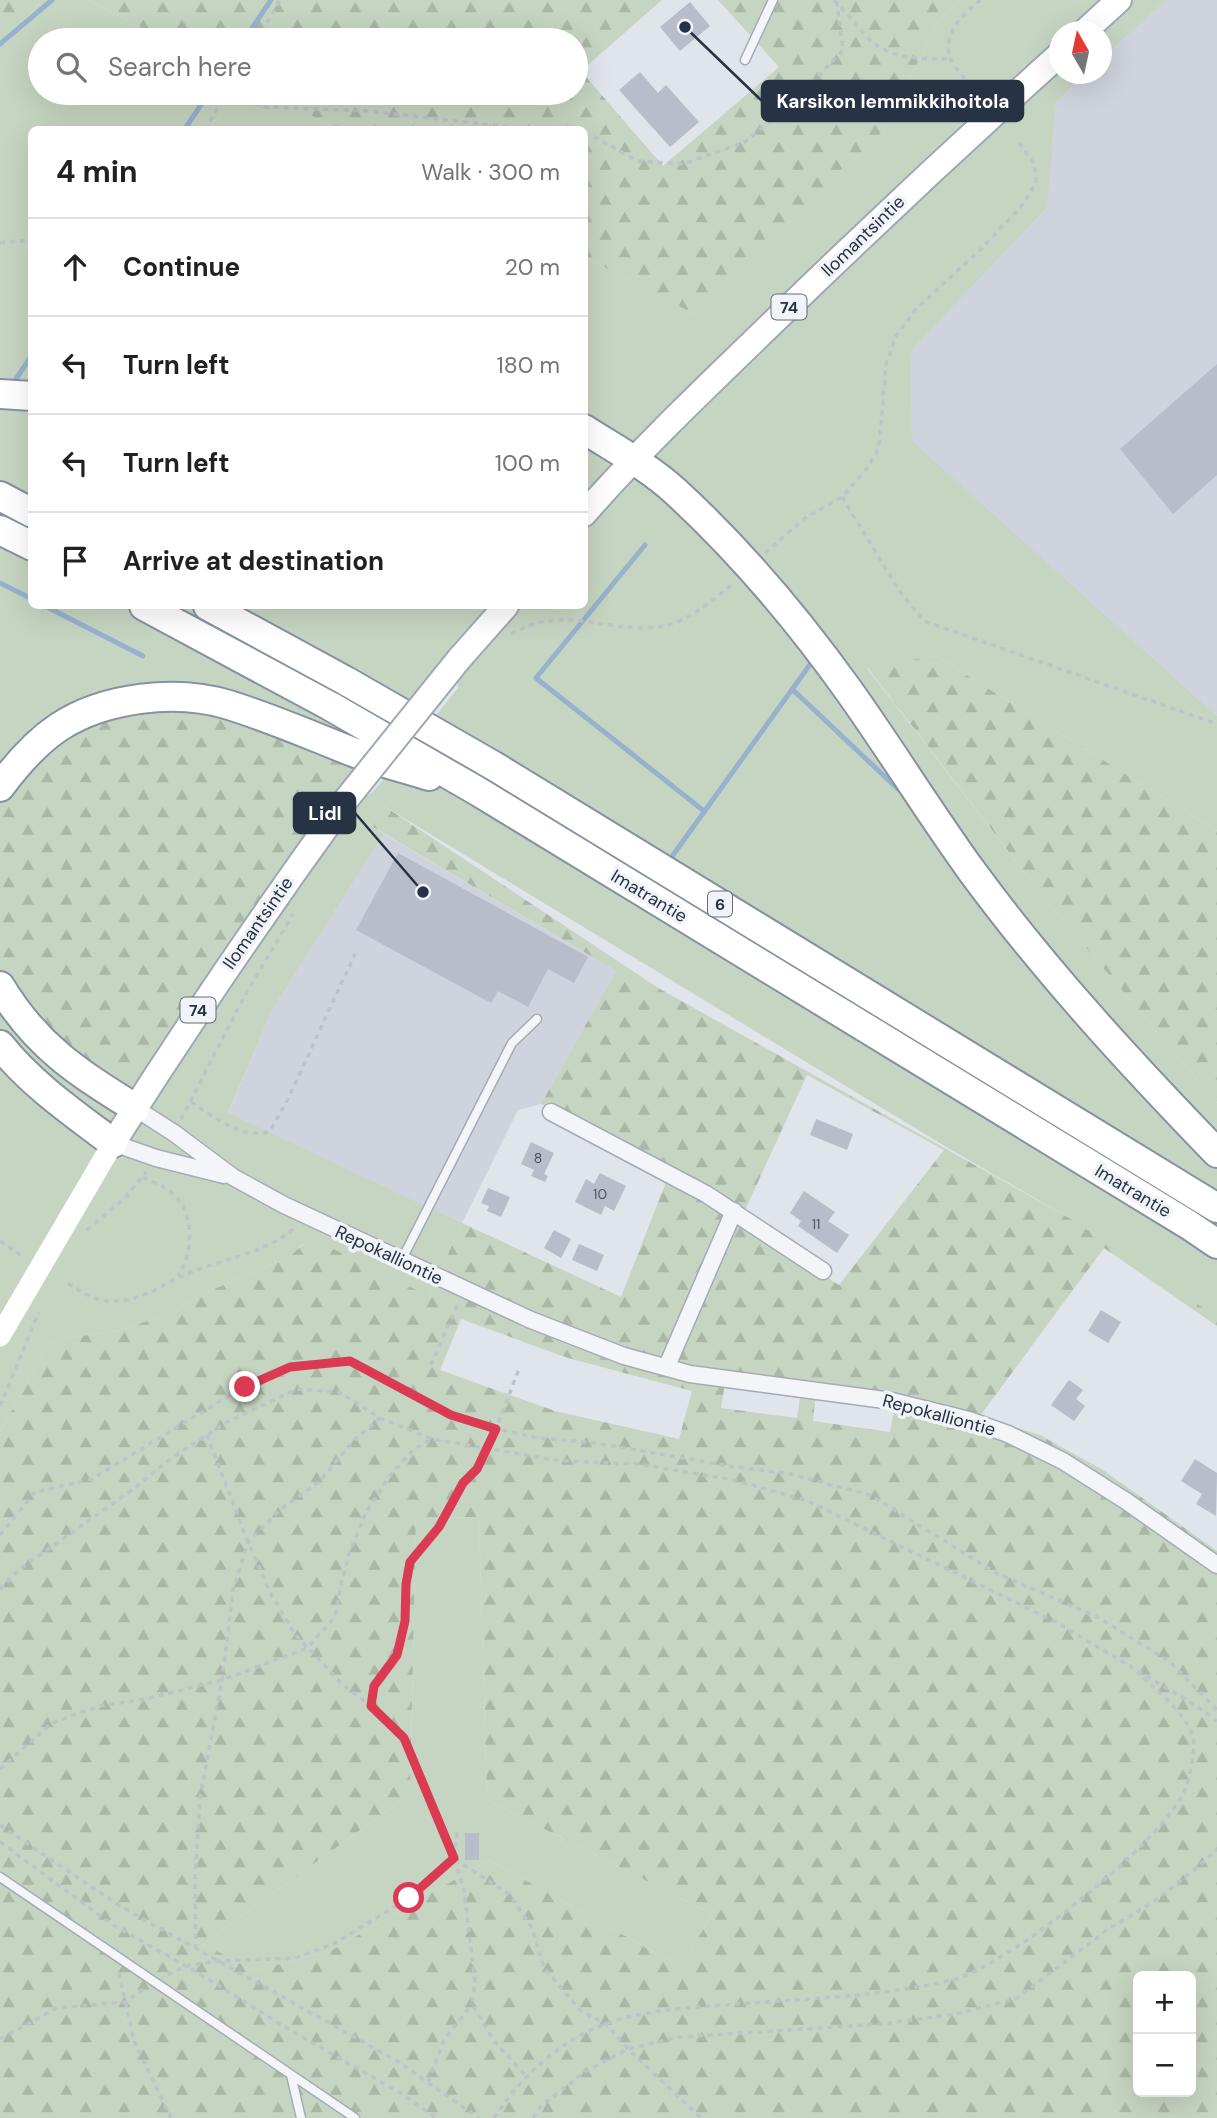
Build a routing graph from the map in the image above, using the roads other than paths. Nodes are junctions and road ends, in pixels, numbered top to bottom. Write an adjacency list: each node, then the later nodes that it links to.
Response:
1 (773, 0): 4 (lane)
2 (1119, 0): 3 (main road)
3 (1096, 21)
4 (745, 60)
5 (1049, 63): 7 (main road, Ilomantsintie / 74)
6 (588, 432): 7 (highway)
7 (632, 459): 9 (main road, Ilomantsintie / 74); 24 (highway)
8 (0, 496): 10 (highway)
9 (588, 509)
10 (28, 511)
11 (0, 530): 12 (highway)
12 (28, 544)
13 (150, 609): 17 (highway, Imatrantie / 6)
14 (214, 609): 26 (highway, Imatrantie / 6)
15 (503, 609): 21 (main road, Ilomantsintie / 74, bridge)
16 (0, 788): 17 (highway)
17 (479, 792): 28 (highway, Imatrantie / 6)
18 (0, 986): 21 (highway)
19 (537, 1019): 29 (lane)
20 (0, 1045): 23 (highway)
21 (135, 1108): 23 (main road, Ilomantsintie / 74); 25 (street, Repokalliontie)
22 (551, 1112): 27 (street)
23 (113, 1143): 25 (street, Repokalliontie); 31 (main road, Ilomantsintie)
24 (1217, 1153)
25 (233, 1177): 29 (street, Repokalliontie)
26 (1217, 1208)
27 (734, 1212): 30 (street); 32 (street)
28 (1217, 1244)
29 (401, 1261): 32 (street, Repokalliontie)
30 (822, 1271)
31 (0, 1336)
32 (667, 1366): 33 (street, Repokalliontie)
33 (1217, 1565)
34 (0, 1877): 35 (lane)
35 (291, 2075): 36 (lane); 37 (lane)
36 (301, 2118)
37 (355, 2118)

